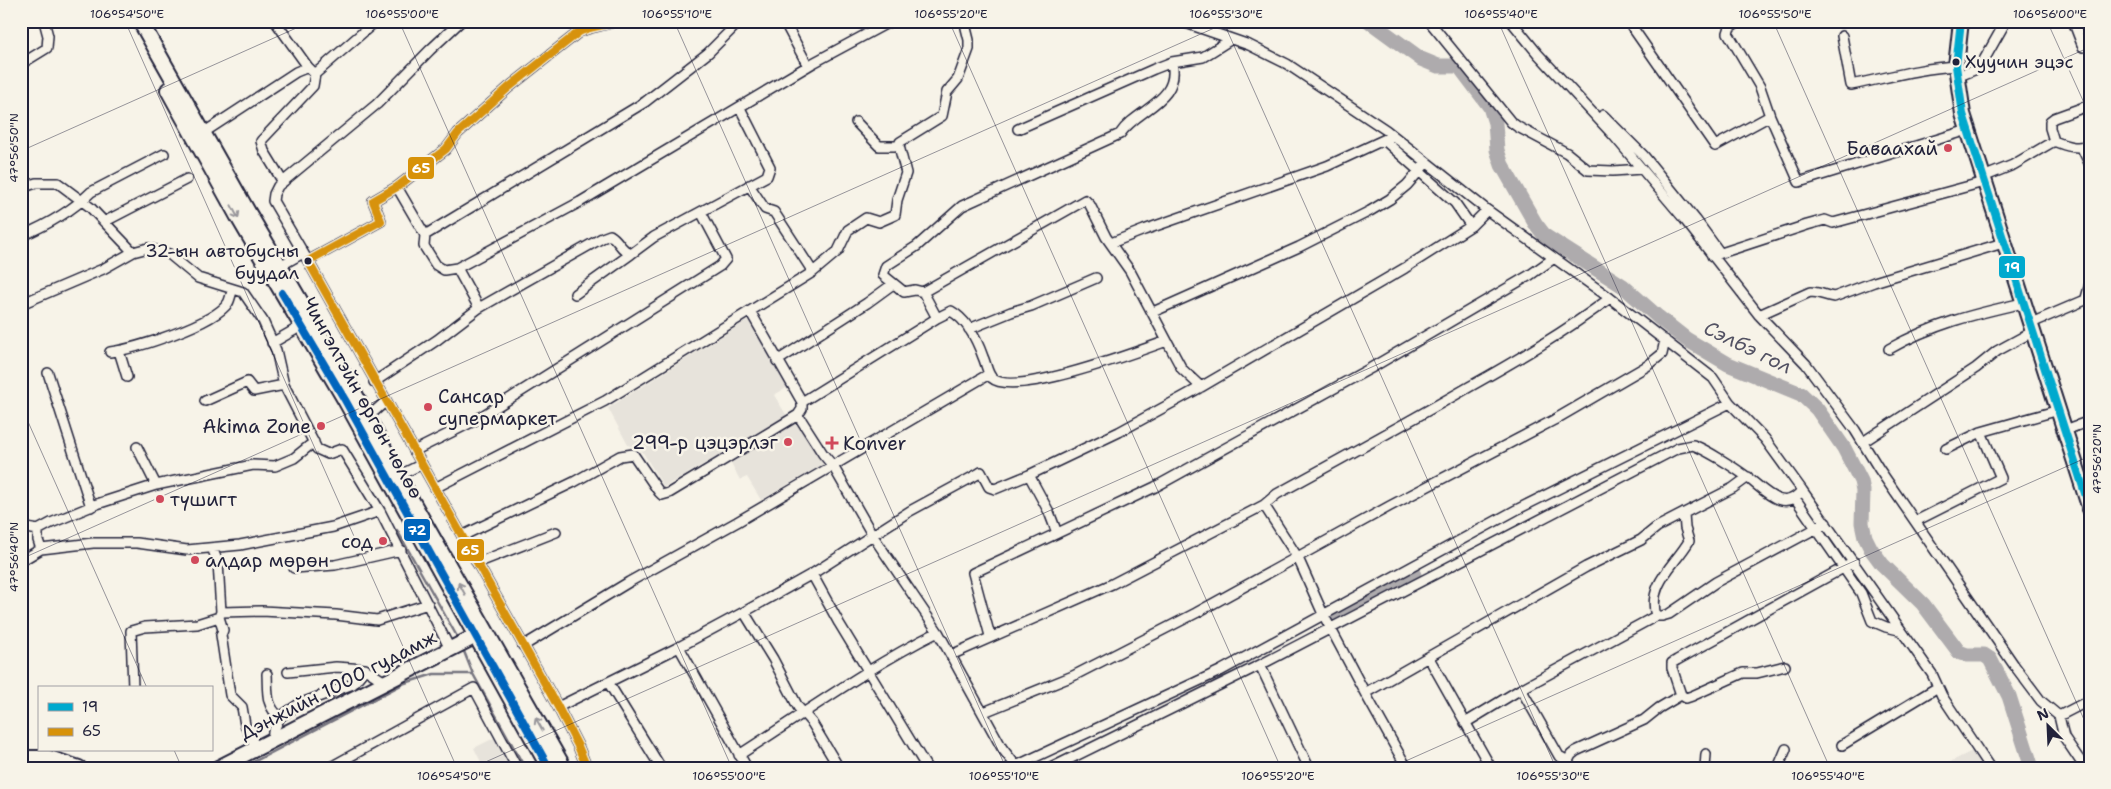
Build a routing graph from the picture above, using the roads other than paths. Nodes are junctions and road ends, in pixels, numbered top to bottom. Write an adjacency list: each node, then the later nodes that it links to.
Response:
1 (44, 21): 24 (street)
2 (130, 21): 85 (main road, Чингэлтэйн өргөн чөлөө, one-way to 85)
3 (376, 21): 28 (street)
4 (461, 21): 48 (street)
5 (616, 21): 50 (street)
6 (740, 21): 57 (street)
7 (784, 21): 25 (street)
8 (891, 21): 25 (street)
9 (968, 21): 39 (street)
10 (1180, 21): 21 (street)
11 (1429, 21): 44 (street)
12 (1628, 21): 32 (street)
13 (1739, 21): 32 (street)
14 (1961, 21): 27 (main road)
15 (2006, 21): 27 (street)
16 (2072, 21): 22 (street)
17 (276, 22): 26 (street)
18 (1513, 22): 44 (street)
19 (146, 24): 36 (main road, Чингэлтэйн өргөн чөлөө)
20 (1842, 36): 27 (street)
21 (1230, 40): 23 (street); 37 (street)
22 (2083, 48)
23 (1172, 62): 34 (street); 71 (street)
24 (21, 64)
25 (808, 66): 30 (street)
26 (308, 67): 28 (street); 36 (street)
27 (1956, 72): 35 (main road)
28 (315, 74): 48 (street)
29 (2090, 105): 38 (street)
30 (740, 108): 49 (street); 68 (street)
31 (1603, 115): 64 (street)
32 (1770, 116): 35 (street)
33 (856, 122): 39 (street)
34 (1018, 130)
35 (1968, 130): 47 (main road)
36 (203, 133): 67 (main road, Чингэлтэйн өргөн чөлөө)
37 (1388, 138): 42 (street); 45 (street); 60 (street)
38 (2054, 141): 40 (street); 47 (street)
39 (899, 146): 69 (street)
40 (2086, 146): 43 (street)
41 (164, 154): 52 (street)
42 (1426, 163): 45 (street); 53 (street)
43 (2090, 165)
44 (1642, 169): 64 (street)
45 (1419, 172): 56 (street); 82 (street)
46 (187, 180): 55 (street)
47 (1984, 180): 59 (main road); 64 (street)
48 (283, 182): 62 (street)
49 (749, 185): 54 (street); 69 (street)
50 (397, 186): 57 (street); 66 (street)
51 (21, 188): 52 (street)
52 (82, 201): 55 (street); 58 (street)
53 (1487, 210): 56 (street); 65 (street)
54 (701, 212): 63 (street); 113 (street)
55 (104, 222): 61 (street)
56 (1471, 226): 98 (street)
57 (425, 235): 68 (street)
58 (21, 236)
59 (2004, 243): 78 (main road); 83 (street)
60 (1111, 244): 74 (street); 82 (street)
61 (134, 252): 73 (street); 79 (street)
62 (303, 253): 66 (street); 67 (street)
63 (631, 254): 75 (street); 80 (street)
64 (1716, 255): 83 (street)
65 (1554, 258): 76 (street); 134 (street)
66 (308, 261): 96 (street)
67 (280, 266): 85 (main road, Чингэлтэйн өргөн чөлөө)
68 (457, 268): 80 (street)
69 (813, 272): 81 (street)
70 (1096, 278): 87 (street)
71 (893, 284): 74 (street); 92 (street)
72 (2090, 284): 77 (street)
73 (233, 289): 90 (street); 95 (street)
74 (923, 292): 84 (street)
75 (575, 294)
76 (1610, 298): 88 (street); 123 (street)
77 (2088, 298): 86 (street)
78 (2023, 303): 86 (main road); 91 (street)
79 (21, 304)
80 (479, 308): 96 (street)
81 (750, 311): 92 (street); 120 (street)
82 (1153, 312): 89 (street)
83 (1759, 315): 110 (street)
84 (937, 318): 87 (street); 101 (street)
85 (307, 323): 90 (street); 105 (main road, Чингэлтэйн өргөн чөлөө); 156 (main road, Чингэлтэйн өргөн чөлөө)
86 (2030, 328): 103 (main road); 110 (street)
87 (969, 329): 94 (street)
88 (1665, 340): 102 (street); 140 (street)
89 (1167, 341): 94 (street); 98 (street)
90 (272, 343): 97 (street)
91 (1889, 349)
92 (777, 361): 101 (street)
93 (48, 373): 124 (street)
94 (990, 374): 115 (street)
95 (127, 377)
96 (374, 382): 100 (street)
97 (284, 385): 99 (street); 109 (street)
98 (1201, 387): 116 (street)
99 (205, 401)
100 (386, 402): 105 (street); 113 (street)
101 (802, 402): 104 (street)
102 (1730, 403): 121 (street); 150 (street)
103 (2059, 410): 107 (main road); 108 (street)
104 (798, 415): 115 (street); 135 (street)
105 (368, 418): 117 (main road, Чингэлтэйн өргөн чөлөө)
106 (2090, 421): 107 (street)
107 (2065, 430): 125 (main road)
108 (1981, 432): 112 (street); 128 (street)
109 (314, 442): 119 (street); 126 (street)
110 (1863, 442): 128 (street)
111 (137, 447): 119 (street)
112 (1946, 448)
113 (414, 451): 114 (street)
114 (422, 464): 117 (street); 120 (street)
115 (833, 466): 136 (street); 157 (street)
116 (1030, 475): 134 (street); 136 (street)
117 (398, 476): 198 (main road, Чингэлтэйн өргөн чөлөө, one-way to 117)
118 (1748, 477): 122 (street); 127 (street); 152 (street)
119 (156, 485): 124 (street)
120 (435, 488): 135 (street)
121 (1802, 490): 122 (street); 129 (street)
122 (1796, 498): 131 (street)
123 (1264, 505): 140 (street); 155 (street)
124 (91, 507): 132 (street)
125 (2090, 509)
126 (380, 511): 137 (street); 139 (street)
127 (1684, 513): 151 (street); 160 (street)
128 (1916, 521): 178 (street)
129 (1826, 523): 131 (street); 142 (street)
130 (21, 527): 132 (street)
131 (1816, 529): 145 (street); 151 (street)
132 (38, 530): 138 (street)
133 (556, 532): 143 (street)
134 (1057, 533): 155 (street)
135 (462, 536): 143 (street)
136 (873, 536): 146 (street); 154 (street)
137 (212, 548): 138 (street); 149 (street)
138 (41, 549): 141 (street)
139 (400, 550): 144 (street); 147 (street)
140 (1298, 558): 150 (street); 176 (street)
141 (21, 562)
142 (1854, 562): 145 (street); 153 (street)
143 (477, 563): 157 (street)
144 (294, 568)
145 (1844, 568): 153 (street); 173 (street)
146 (812, 574): 148 (street); 165 (street)
147 (428, 604): 149 (street); 156 (street)
148 (744, 612): 158 (street); 177 (street)
149 (220, 614): 169 (street); 184 (street)
150 (1323, 614): 152 (street); 183 (street)
151 (1656, 616): 171 (street)
152 (1331, 627): 161 (street); 172 (street)
153 (1899, 630): 170 (street)
154 (938, 632): 159 (street); 165 (street)
155 (990, 636): 159 (street)
156 (462, 643): 167 (main road, Дэнжийн 1000 гудамж); 197 (main road, Чингэлтэйн өргөн чөлөө)
157 (523, 646): 175 (street)
158 (679, 647): 168 (street); 187 (street)
159 (951, 655): 176 (street)
160 (1429, 658): 172 (street); 180 (street)
161 (1260, 665): 189 (street); 204 (street)
162 (1785, 666): 173 (street)
163 (366, 669): 164 (street); 167 (street); 179 (street)
164 (288, 672)
165 (868, 672): 177 (street); 202 (street)
166 (267, 674): 179 (street)
167 (385, 682): 181 (main road, Дэнжийн 1000 гудамж)
168 (608, 682): 175 (street); 199 (street)
169 (133, 686)
170 (1938, 687): 182 (street); 209 (street)
171 (1521, 689): 180 (street); 190 (street)
172 (1365, 693): 205 (street)
173 (1681, 695): 190 (street)
174 (2090, 700): 178 (street)
175 (558, 707): 192 (street)
176 (984, 712): 191 (street)
177 (804, 714): 187 (street); 201 (street)
178 (2059, 716): 210 (street)
179 (280, 717): 181 (street)
180 (1465, 723): 206 (street)
181 (272, 740): 184 (main road, Дэнжийн 1000 гудамж)
182 (1842, 745)
183 (1058, 746): 189 (street); 191 (street)
184 (256, 748): 194 (main road, Дэнжийн 1000 гудамж)
185 (1786, 749): 208 (street)
186 (1706, 754): 207 (street)
187 (739, 755): 200 (street)
188 (21, 758): 193 (main road)
189 (1066, 760): 203 (street)
190 (1569, 765)
191 (1014, 766)
192 (585, 767)
193 (79, 768)
194 (218, 768)
195 (329, 768): 196 (street)
196 (517, 768)
197 (549, 768)
198 (564, 768)
199 (662, 768)
200 (747, 768)
201 (838, 768)
202 (927, 768)
203 (1051, 768)
204 (1309, 768)
205 (1408, 768)
206 (1491, 768)
207 (1705, 768)
208 (1778, 768)
209 (1990, 768)
210 (2084, 768)

